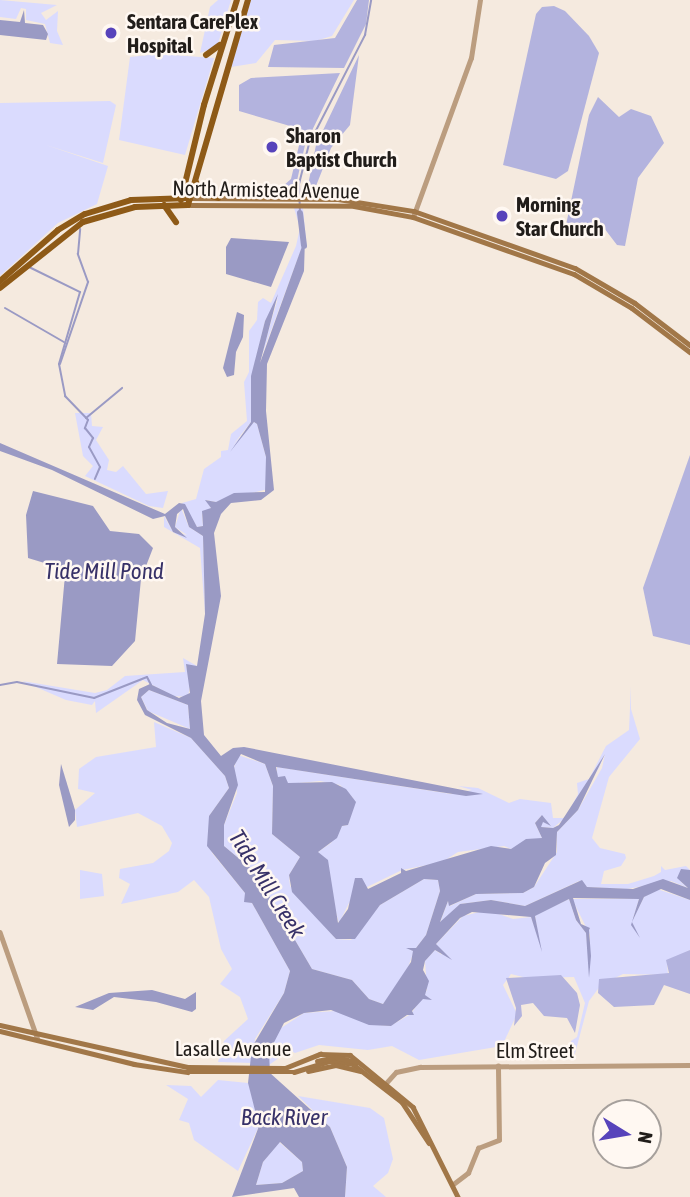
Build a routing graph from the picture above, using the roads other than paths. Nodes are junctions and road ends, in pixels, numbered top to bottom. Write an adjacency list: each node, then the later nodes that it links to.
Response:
1 (236, 0): 4 (main road); 5 (main road)
2 (248, 0): 6 (main road)
3 (480, 0): 13 (street)
4 (206, 55)
5 (195, 142): 7 (main road); 9 (main road)
6 (195, 176): 8 (main road); 10 (main road)
7 (159, 198): 9 (main road, North Armistead Avenue); 15 (main road, North Armistead Avenue)
8 (218, 198): 10 (main road, North Armistead Avenue); 11 (main road, North Armistead Avenue)
9 (181, 201): 10 (main road, North Armistead Avenue); 12 (main road, North Armistead Avenue)
10 (189, 201): 11 (main road, North Armistead Avenue)
11 (293, 201): 13 (main road, North Armistead Avenue)
12 (164, 205): 14 (main road); 16 (main road, North Armistead Avenue)
13 (413, 214): 17 (main road, North Armistead Avenue); 18 (main road, North Armistead Avenue)
14 (176, 222)
15 (0, 281)
16 (0, 288)
17 (690, 345)
18 (690, 352)
19 (0, 933): 22 (street)
20 (0, 1025): 22 (main road, Lasalle Avenue)
21 (0, 1031): 23 (main road, Lasalle Avenue)
22 (36, 1033): 23 (street); 26 (main road, Lasalle Avenue)
23 (38, 1040): 26 (main road, Lasalle Avenue)
24 (690, 1065): 25 (street, Elm Street)
25 (498, 1066): 30 (street, Elm Street); 32 (street)
26 (242, 1070): 27 (main road, Lasalle Avenue)
27 (274, 1070): 28 (main road, Lasalle Avenue); 30 (main road, Lasalle Avenue)
28 (293, 1072): 29 (main road, Lasalle Avenue); 29 (main road, Lasalle Avenue)
29 (371, 1076): 31 (main road, Lasalle Avenue)
30 (387, 1082): 31 (main road, Lasalle Avenue)
31 (438, 1156): 32 (main road)
32 (453, 1185): 33 (main road)
33 (458, 1197)

